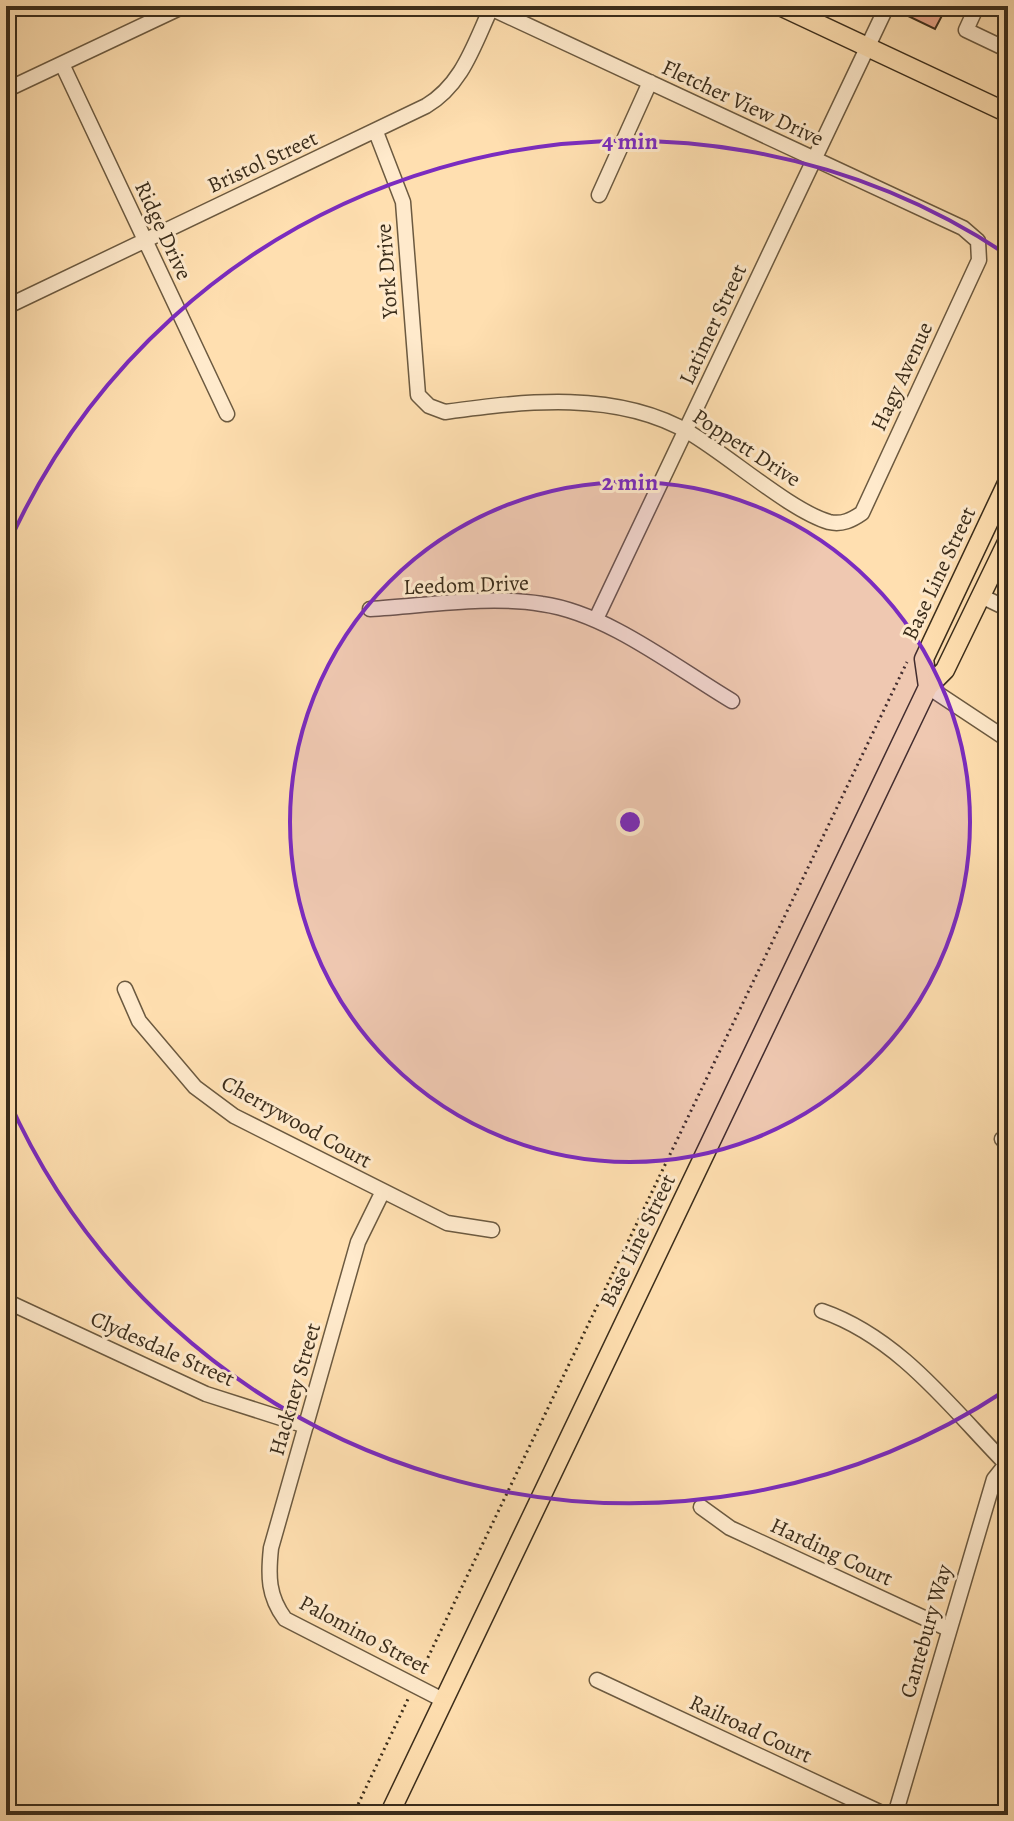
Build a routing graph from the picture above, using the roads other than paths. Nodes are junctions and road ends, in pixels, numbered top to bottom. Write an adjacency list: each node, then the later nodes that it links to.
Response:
1 (184, 6): 8 (street)
2 (780, 6): 6 (main road)
3 (887, 6): 6 (street, Latimer Street)
4 (977, 6): 7 (street)
5 (490, 7): 9 (street, Fletcher View Drive); 12 (street, Bristol Street)
6 (867, 48): 11 (main road); 13 (street, Latimer Street)
7 (1008, 50)
8 (62, 64): 10 (street); 15 (street, Ridge Drive)
9 (650, 82): 13 (street, Fletcher View Drive); 14 (street)
10 (6, 90)
11 (1008, 113)
12 (376, 132): 15 (street, Bristol Street); 18 (street, York Drive)
13 (814, 160): 16 (street, Fletcher View Drive); 20 (street, Latimer Street)
14 (599, 195)
15 (145, 241): 17 (street, Bristol Street); 19 (street, Ridge Drive)
16 (978, 241): 22 (street, Hagy Avenue)
17 (6, 307)
18 (429, 406): 20 (street, Poppett Drive)
19 (227, 414)
20 (686, 430): 22 (street, Poppett Drive); 27 (street, Latimer Street)
21 (1001, 479): 28 (main road, Base Line Street)
22 (850, 522)
23 (1008, 540): 24 (main road, Base Line Street)
24 (981, 596): 26 (street); 28 (main road, Base Line Street)
25 (370, 609): 27 (street, Leedom Drive)
26 (1008, 609)
27 (596, 619): 29 (street, Leedom Drive)
28 (928, 687): 30 (street); 42 (main road, Base Line Street)
29 (732, 701)
30 (1008, 740)
31 (125, 989): 32 (street, Cherrywood Court)
32 (382, 1193): 33 (street, Cherrywood Court); 36 (street, Hackney Street)
33 (492, 1230)
34 (6, 1301): 36 (street, Clydesdale Street)
35 (822, 1311): 37 (street)
36 (306, 1426): 39 (street, Hackney Street)
37 (1007, 1465): 40 (street, Cantebury Way)
38 (701, 1507): 40 (street, Harding Court)
39 (272, 1602): 42 (street, Palomino Street)
40 (948, 1629): 45 (street, Cantebury Way)
41 (597, 1680): 44 (street, Railroad Court)
42 (443, 1700): 43 (main road, Base Line Street)
43 (389, 1815)
44 (886, 1815)
45 (895, 1815)

